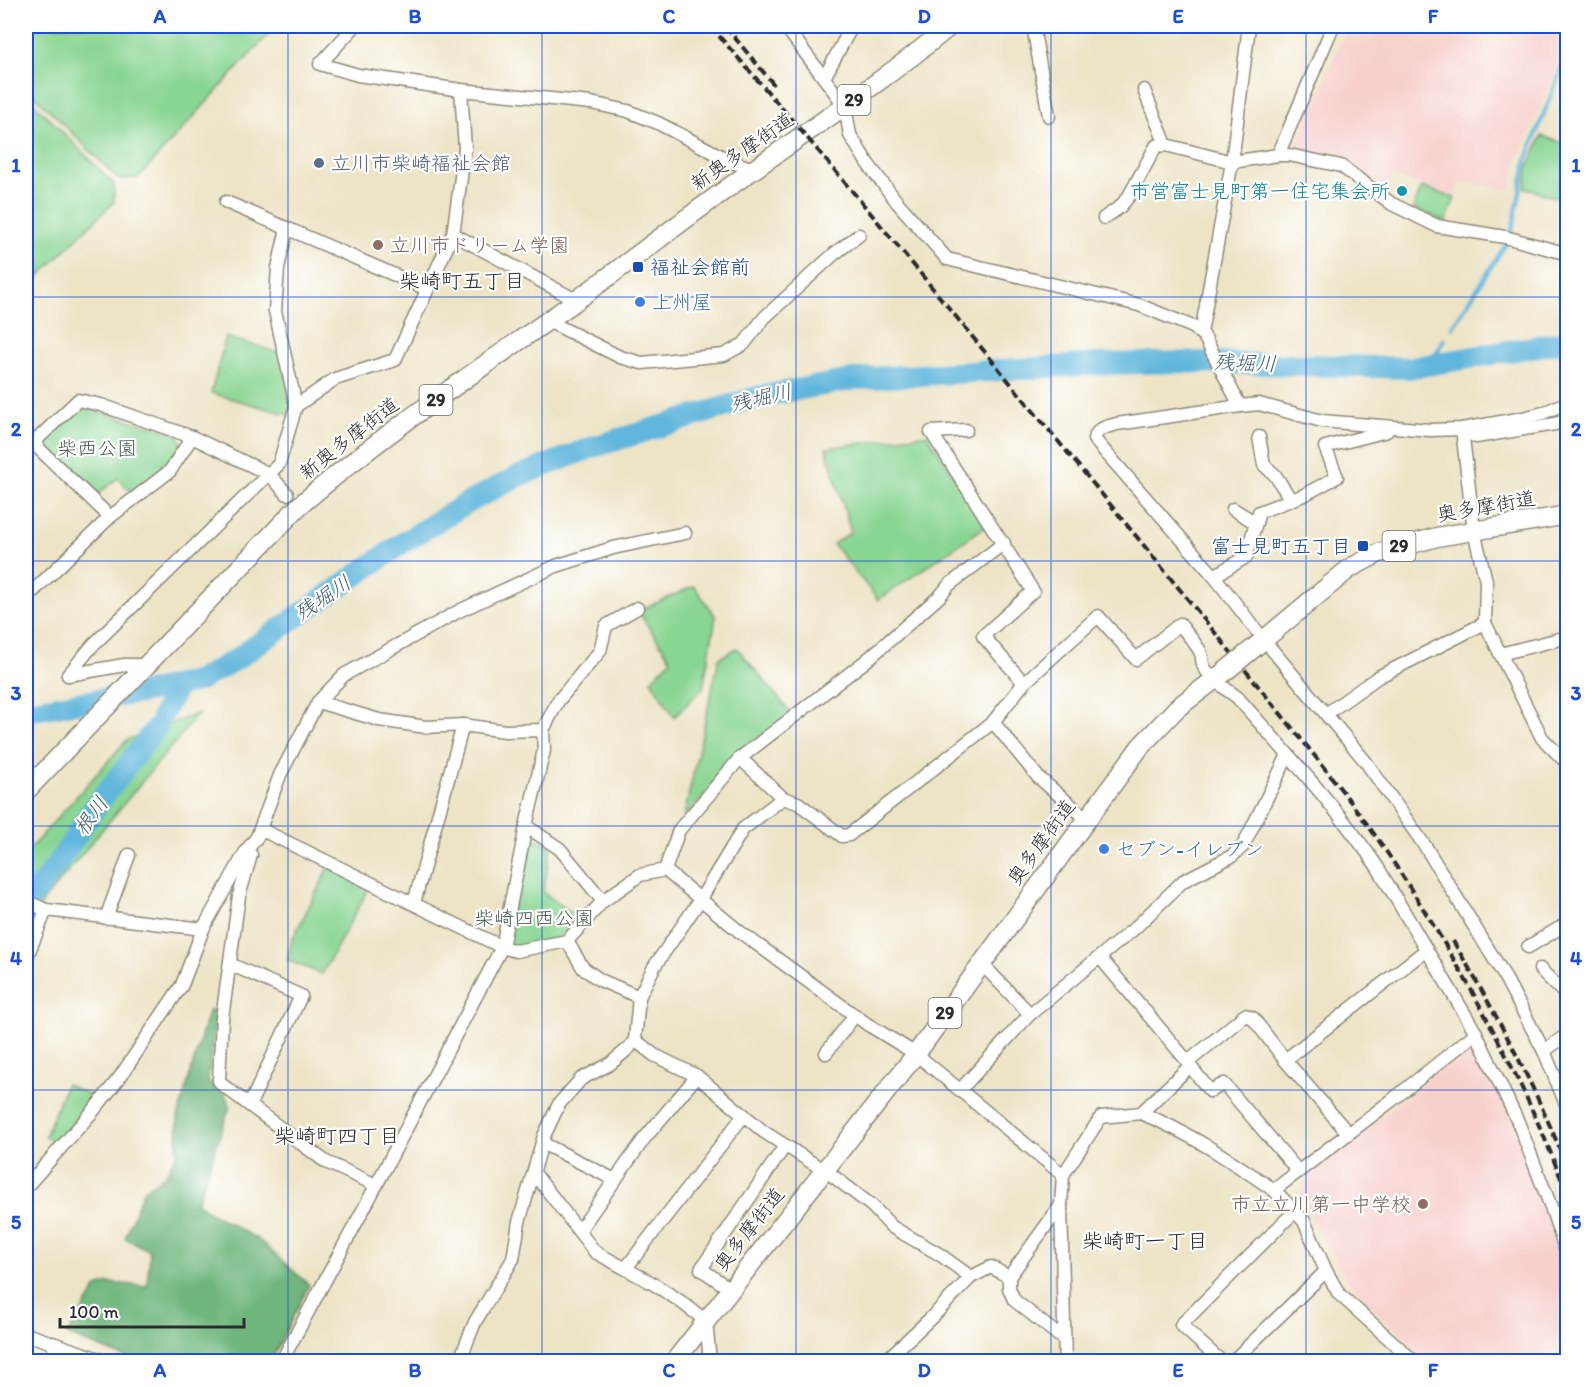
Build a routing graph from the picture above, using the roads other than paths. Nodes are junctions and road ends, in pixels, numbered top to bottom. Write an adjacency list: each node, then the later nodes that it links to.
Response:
1 (355, 26): 9 (street)
2 (785, 26): 8 (street)
3 (852, 26): 8 (street)
4 (950, 26): 11 (main road, 新奥多摩街道 / 29)
5 (1033, 26): 12 (street)
6 (1249, 26): 15 (street)
7 (1333, 26): 14 (street)
8 (824, 78): 11 (street)
9 (461, 90): 16 (street); 20 (street)
10 (1144, 90): 13 (street)
11 (845, 106): 16 (main road, 新奥多摩街道 / 29); 26 (street)
12 (1049, 116)
13 (1166, 145): 15 (street); 18 (street)
14 (1278, 155): 15 (street); 22 (street)
15 (1232, 162): 26 (street)
16 (754, 169): 24 (main road, 新奥多摩街道 / 29)
17 (226, 202): 19 (street)
18 (1104, 218)
19 (287, 228): 23 (street); 28 (street)
20 (453, 234): 23 (street); 24 (street)
21 (859, 235): 25 (street)
22 (1568, 254)
23 (427, 289): 28 (street)
24 (576, 300): 25 (main road, 新奥多摩街道 / 29)
25 (548, 321): 54 (main road, 新奥多摩街道 / 29)
26 (1202, 335): 29 (street)
27 (1568, 402): 31 (street)
28 (296, 406): 37 (street)
29 (1240, 406): 33 (street); 47 (street)
30 (1568, 420): 31 (street)
31 (1462, 429): 33 (street); 44 (street)
32 (966, 430): 46 (street)
33 (1430, 430): 39 (street)
34 (192, 437): 36 (street); 37 (street); 42 (street)
35 (1259, 437): 39 (street)
36 (29, 446): 42 (street)
37 (269, 474): 38 (street); 54 (street)
38 (287, 494)
39 (1292, 500): 43 (street)
40 (1233, 509): 43 (street)
41 (1568, 515): 44 (main road, 奥多摩街道 / 29)
42 (110, 517): 48 (street)
43 (1256, 523): 47 (street)
44 (1474, 531): 50 (street); 52 (main road, 奥多摩街道 / 29)
45 (685, 533): 57 (street)
46 (1005, 543): 56 (street); 63 (street)
47 (1214, 576): 52 (street)
48 (26, 598)
49 (637, 608): 61 (street)
50 (1485, 623): 53 (street); 58 (street)
51 (1568, 637): 53 (street)
52 (1262, 641): 55 (main road, 奥多摩街道 / 29, bridge); 58 (street)
53 (1500, 654): 64 (street)
54 (148, 665): 65 (main road, 新奥多摩街道 / 29)
55 (1219, 676): 56 (street); 62 (street); 67 (main road, 奥多摩街道 / 29)
56 (1024, 683): 59 (street)
57 (318, 702): 60 (street); 69 (street)
58 (1326, 714): 96 (street)
59 (993, 722): 66 (street); 67 (street)
60 (463, 725): 61 (street); 75 (street)
61 (543, 730): 68 (street)
62 (1288, 755): 83 (street); 84 (street)
63 (740, 758): 66 (street); 71 (street)
64 (1568, 764)
65 (26, 791)
66 (783, 798): 72 (street)
67 (1087, 819): 86 (main road, 奥多摩街道 / 29)
68 (526, 826): 74 (street); 81 (street)
69 (259, 833): 75 (street); 79 (street); 87 (street)
70 (129, 855): 77 (street)
71 (665, 870): 72 (street); 74 (street)
72 (700, 900): 89 (street); 92 (street)
73 (26, 901): 76 (street)
74 (603, 901): 80 (street)
75 (414, 903): 81 (street)
76 (46, 910): 77 (street); 85 (street)
77 (106, 918): 79 (street)
78 (1568, 923): 82 (street)
79 (203, 929): 116 (street)
80 (567, 941): 81 (street); 89 (street)
81 (502, 947): 115 (street)
82 (1528, 947)
83 (1426, 950): 93 (street); 99 (street)
84 (1102, 956): 91 (street); 100 (street)
85 (26, 959)
86 (981, 963): 91 (street); 98 (main road, 奥多摩街道 / 29)
87 (230, 964): 103 (street); 103 (street)
88 (1540, 969): 90 (street)
89 (639, 997): 95 (street)
90 (1568, 997)
91 (1030, 1014): 102 (street)
92 (855, 1015): 97 (street); 98 (street)
93 (1476, 1033): 107 (street); 121 (street)
94 (1568, 1034): 96 (street)
95 (635, 1040): 101 (street); 108 (street)
96 (1545, 1052): 104 (street)
97 (826, 1053)
98 (916, 1054): 102 (street); 110 (main road, 奥多摩街道 / 29)
99 (1285, 1060): 100 (street); 107 (street)
100 (1189, 1064): 105 (street); 111 (street)
101 (697, 1076): 106 (street); 114 (street)
102 (960, 1090): 113 (street)
103 (250, 1104): 115 (street)
104 (1568, 1109)
105 (1141, 1113): 113 (street); 117 (street)
106 (744, 1115): 109 (street); 122 (street)
107 (1348, 1133): 111 (street)
108 (542, 1143): 112 (street); 114 (street)
109 (785, 1146): 110 (street); 126 (street)
110 (823, 1170): 124 (street); 126 (main road, 奥多摩街道 / 29)
111 (1298, 1171): 117 (street)
112 (534, 1173): 120 (street); 134 (street)
113 (1063, 1175): 118 (street)
114 (615, 1180): 120 (street)
115 (376, 1185): 133 (street)
116 (26, 1187)
117 (1274, 1190): 119 (street)
118 (1061, 1205): 125 (street); 129 (street)
119 (1295, 1211): 123 (street); 139 (street)
120 (579, 1231): 122 (street)
121 (1568, 1257)
122 (626, 1268): 127 (street)
123 (1326, 1270): 140 (street); 141 (street)
124 (971, 1277): 125 (street); 137 (street)
125 (1009, 1277): 129 (street)
126 (730, 1289): 127 (main road, 奥多摩街道 / 29)
127 (706, 1321): 135 (main road, 奥多摩街道 / 29); 136 (street)
128 (26, 1334): 130 (street)
129 (1063, 1339): 138 (street)
130 (56, 1344): 131 (street); 132 (street)
131 (50, 1362)
132 (108, 1362)
133 (281, 1362)
134 (459, 1362)
135 (674, 1362)
136 (710, 1362)
137 (884, 1362)
138 (1065, 1362)
139 (1222, 1362)
140 (1232, 1362)
141 (1415, 1362)

